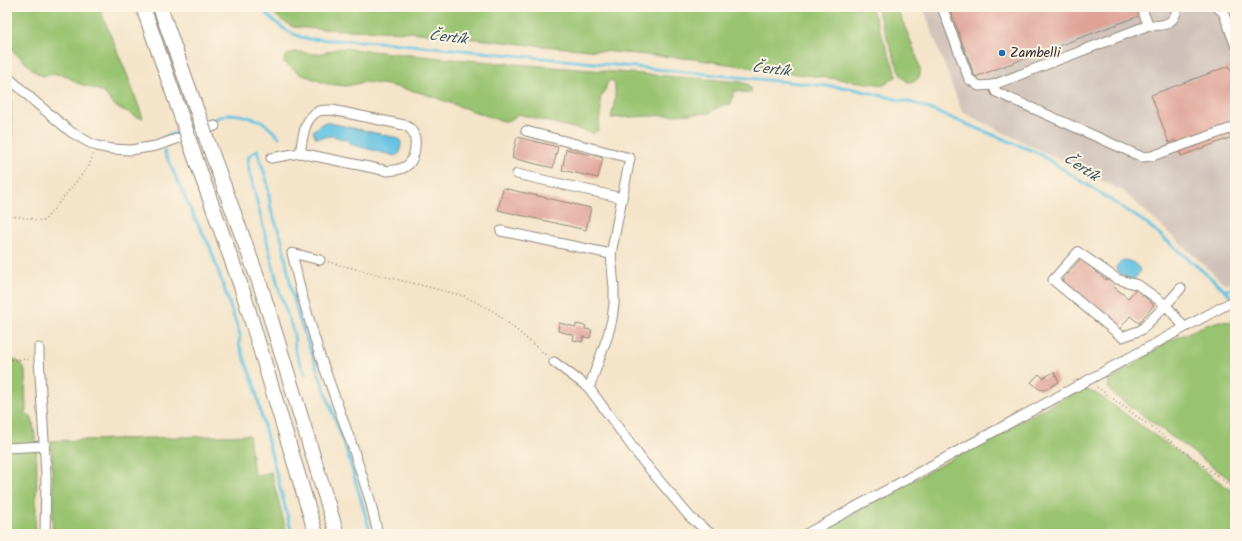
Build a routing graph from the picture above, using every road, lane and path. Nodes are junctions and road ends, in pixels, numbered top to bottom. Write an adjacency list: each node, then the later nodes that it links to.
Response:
1 (142, 7): 37 (highway, bridge)
2 (160, 7): 38 (highway, bridge)
3 (942, 7): 10 (street)
4 (1144, 7): 7 (street)
5 (1177, 7): 7 (street)
6 (1217, 7): 8 (street)
7 (1150, 25): 10 (street)
8 (1235, 44)
9 (7, 76): 14 (street)
10 (993, 85): 12 (street)
11 (214, 126): 14 (street)
12 (1235, 128)
13 (526, 131): 18 (street)
14 (97, 146): 19 (path)
15 (300, 153): 15 (street); 16 (street)
16 (271, 158)
17 (517, 174): 18 (street)
18 (622, 198): 21 (street)
19 (7, 215)
20 (501, 231): 21 (street)
21 (611, 254): 32 (street)
22 (320, 260): 30 (path); 39 (street)
23 (1181, 288): 25 (street)
24 (1235, 300): 26 (street)
25 (1166, 305): 25 (street); 26 (street)
26 (1184, 328): 31 (street)
27 (39, 348): 28 (street)
28 (39, 358): 29 (path); 33 (street)
29 (7, 360)
30 (554, 362): 32 (street)
31 (1090, 379): 35 (path); 41 (street)
32 (589, 388): 40 (street)
33 (44, 446): 34 (street); 36 (street)
34 (7, 448)
35 (1235, 489)
36 (45, 534)
37 (316, 534)
38 (337, 534)
39 (378, 534)
40 (711, 534)
41 (806, 534)

